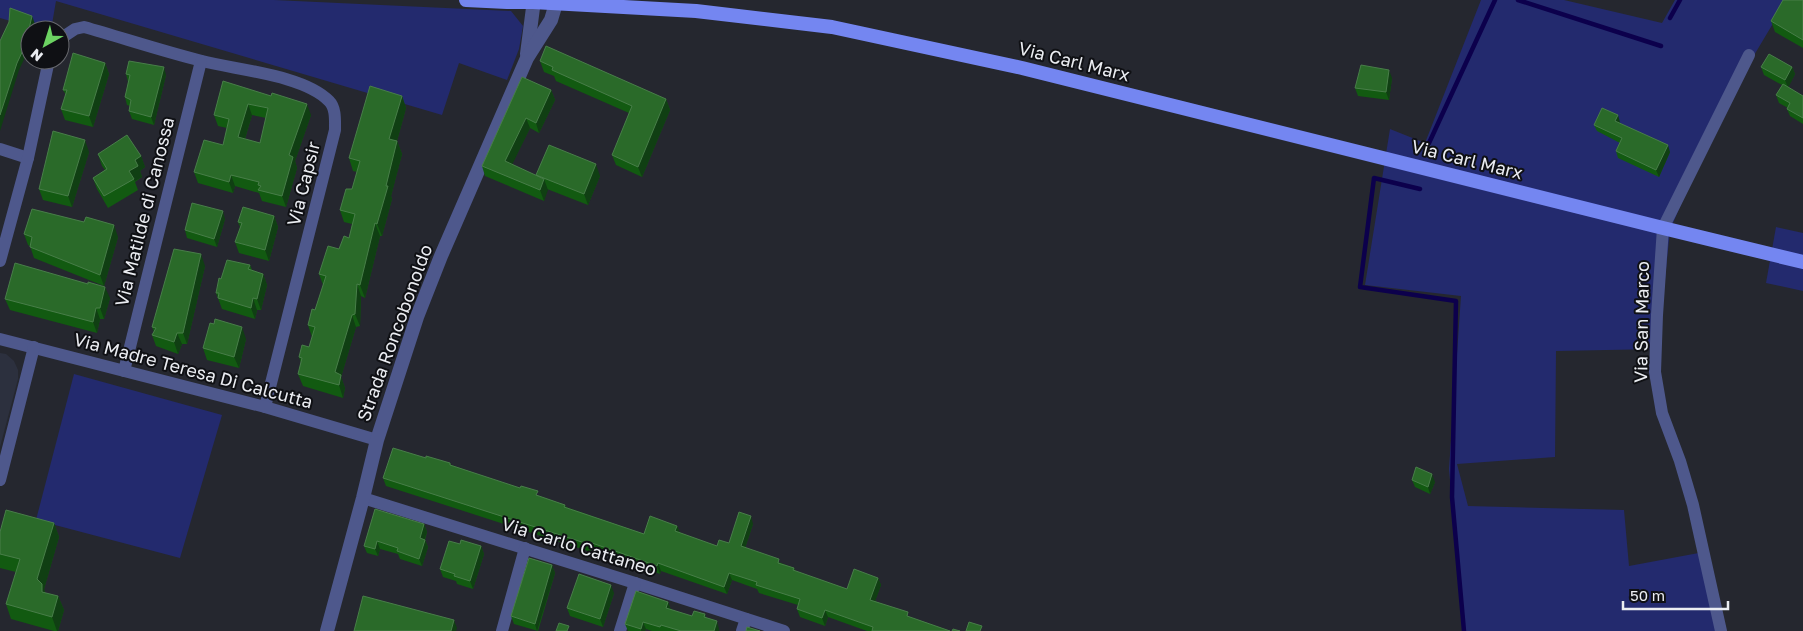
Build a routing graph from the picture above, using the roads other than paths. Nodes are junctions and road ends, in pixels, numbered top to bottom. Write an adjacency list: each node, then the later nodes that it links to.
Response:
1 (466, 0): 2 (main road, Via Carl Marx)
2 (534, 1): 3 (main road, Via Carl Marx); 6 (street, Strada Roncobonoldo)
3 (557, 2): 6 (street, Strada Roncobonoldo); 11 (main road, Via Carl Marx)
4 (70, 32): 7 (street, Via Capsir)
5 (1749, 56): 11 (street, Via San Marco)
6 (527, 58): 18 (street, Strada Roncobonoldo)
7 (201, 61): 16 (street, Via Matilde di Canossa); 17 (street, Via Capsir)
8 (47, 70): 10 (street)
9 (0, 149): 10 (street)
10 (28, 158): 12 (street)
11 (1663, 228): 13 (main road, Via Carl Marx); 28 (street, Via San Marco)
12 (0, 260)
13 (1803, 262)
14 (0, 338): 15 (street, Via Madre Teresa Di Calcutta)
15 (34, 347): 16 (street, Via Madre Teresa Di Calcutta); 19 (street)
16 (124, 371): 17 (street, Via Madre Teresa Di Calcutta)
17 (265, 407): 18 (street, Via Madre Teresa Di Calcutta)
18 (377, 440): 20 (street, Strada Roncobonoldo)
19 (0, 480)
20 (363, 498): 21 (street, Via Carlo Cattaneo); 24 (street, Strada Roncobonoldo)
21 (525, 548): 22 (street, Via Carlo Cattaneo); 25 (street)
22 (635, 583): 23 (street, Via Carlo Cattaneo); 26 (street)
23 (744, 625): 27 (street, Via Carlo Cattaneo)
24 (327, 631)
25 (502, 631)
26 (620, 631)
27 (784, 631)
28 (1721, 631)

